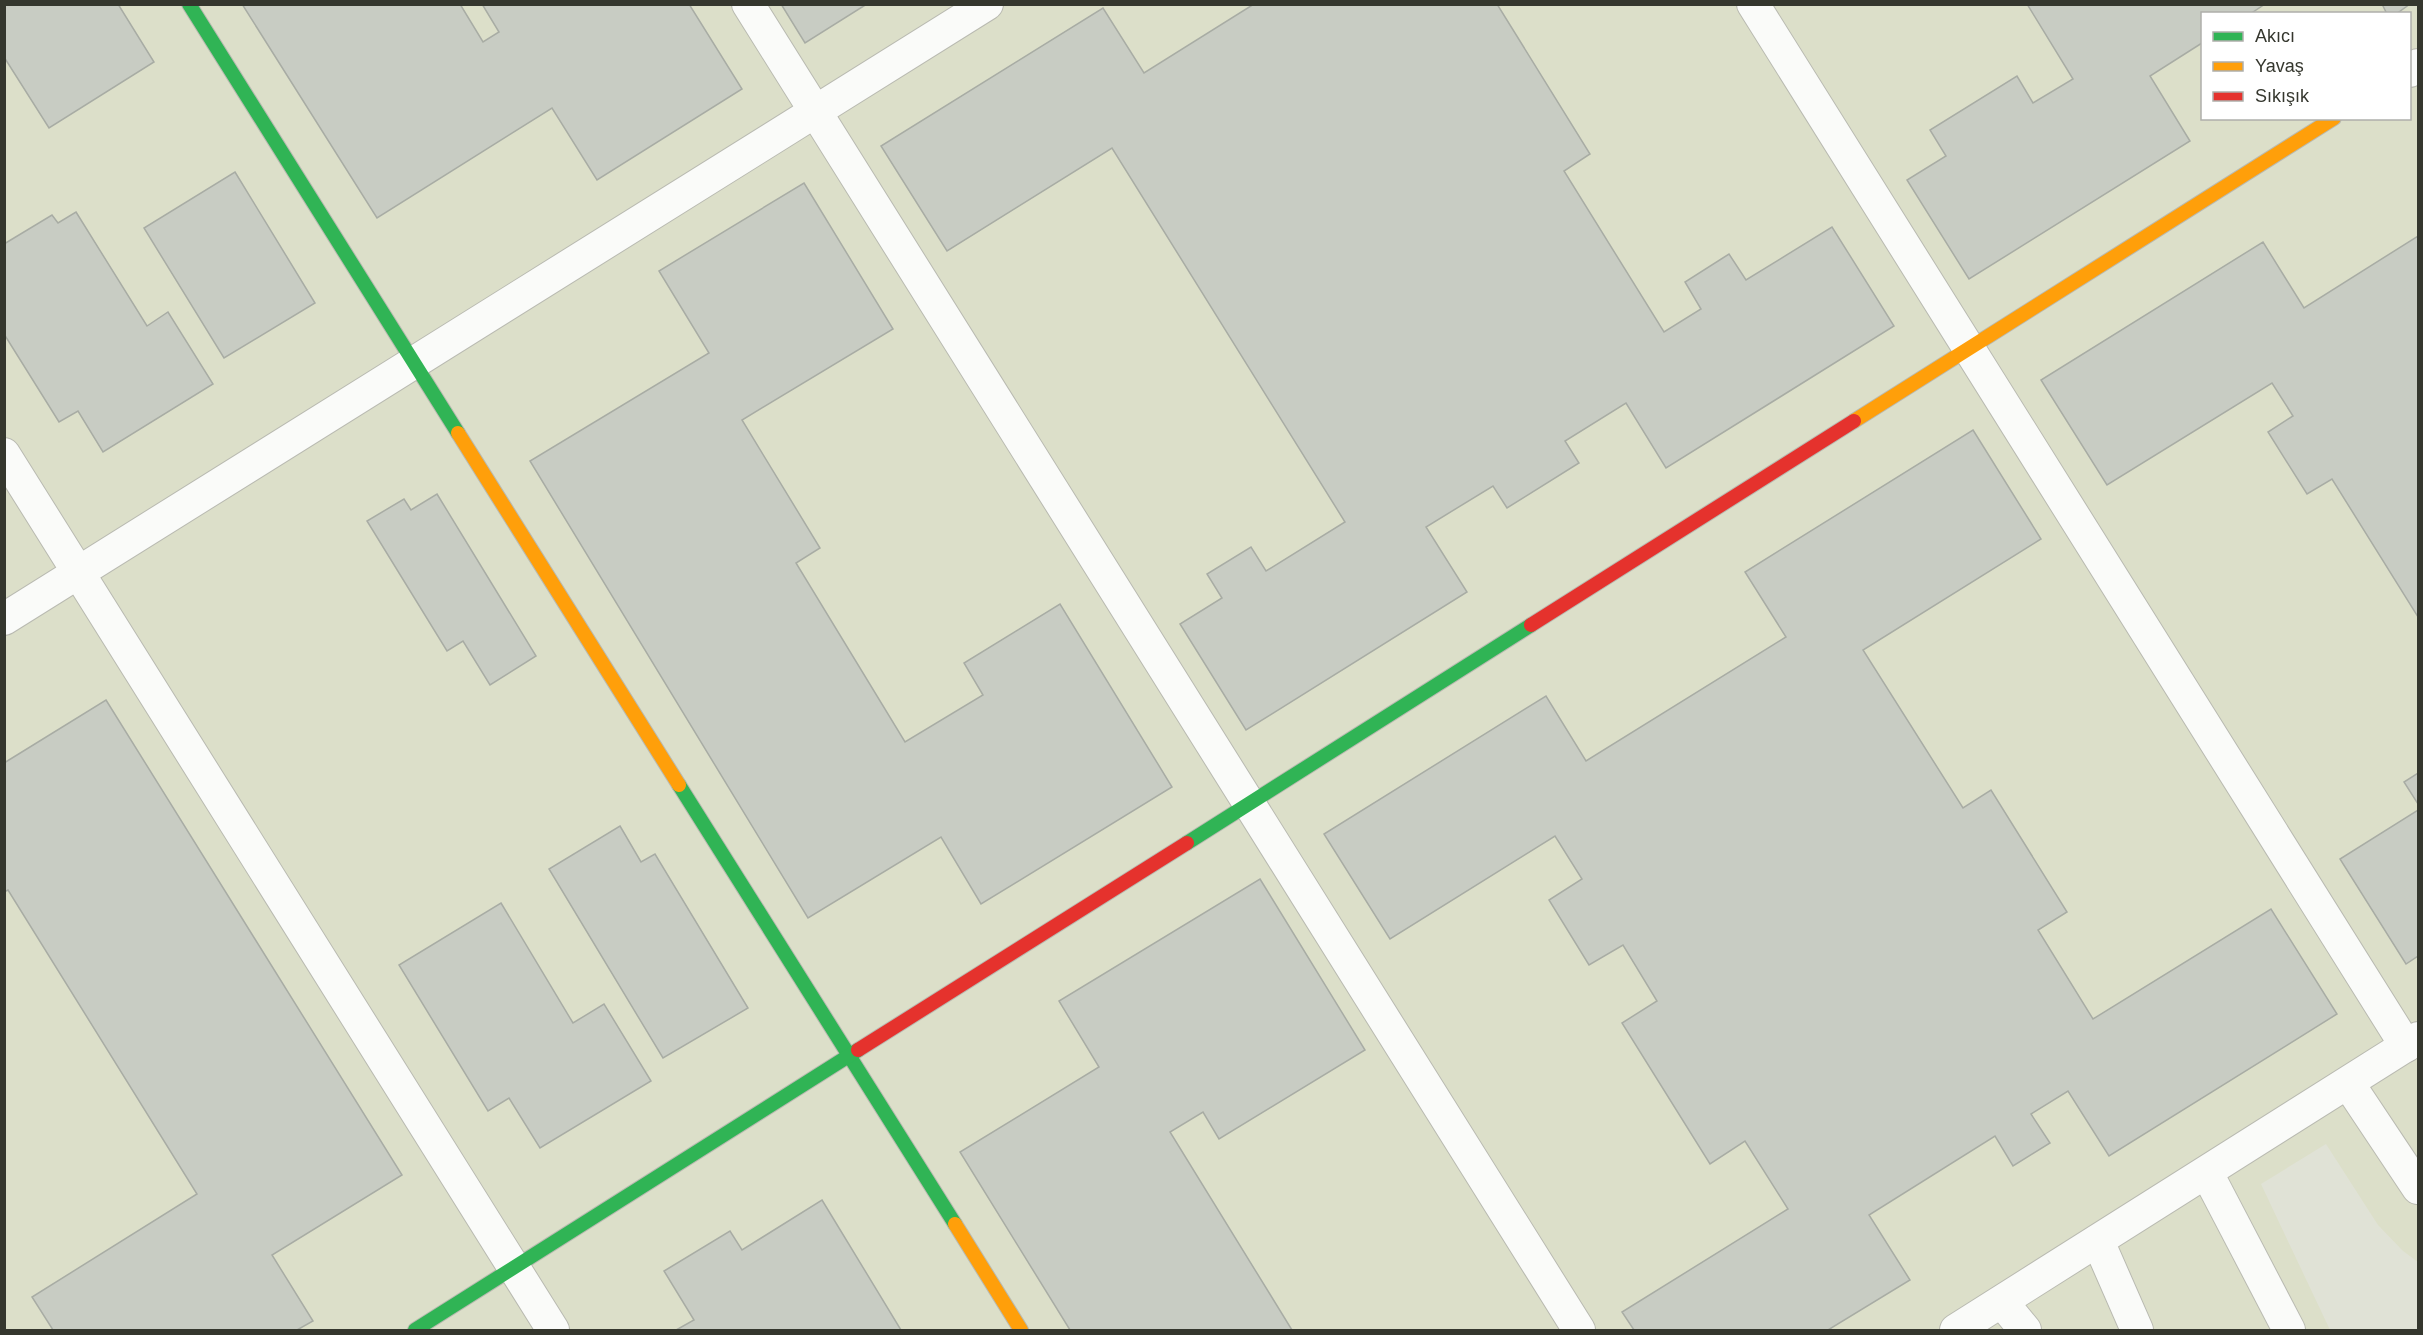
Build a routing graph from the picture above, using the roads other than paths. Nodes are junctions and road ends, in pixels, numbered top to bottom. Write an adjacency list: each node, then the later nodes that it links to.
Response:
1 (189, 4): 8 (street)
2 (748, 4): 5 (street)
3 (987, 4): 5 (street)
4 (1753, 4): 7 (street)
5 (815, 112): 8 (street); 12 (street)
6 (2331, 120): 7 (street)
7 (1969, 349): 12 (street); 13 (street)
8 (414, 363): 10 (street); 14 (street)
9 (4, 454): 10 (street)
10 (79, 573): 11 (street); 19 (street)
11 (4, 619)
12 (1249, 804): 14 (street); 24 (street)
13 (2412, 1042): 15 (street)
14 (849, 1057): 19 (street); 23 (street)
15 (2348, 1083): 16 (street); 17 (street)
16 (2206, 1173): 18 (street); 28 (street)
17 (2418, 1188)
18 (2098, 1241): 20 (street); 27 (street)
19 (514, 1268): 21 (street); 22 (street)
20 (2002, 1302): 25 (street); 26 (street)
21 (416, 1330)
22 (553, 1330)
23 (1021, 1330)
24 (1579, 1330)
25 (1956, 1330)
26 (2025, 1330)
27 (2137, 1330)
28 (2289, 1330)

